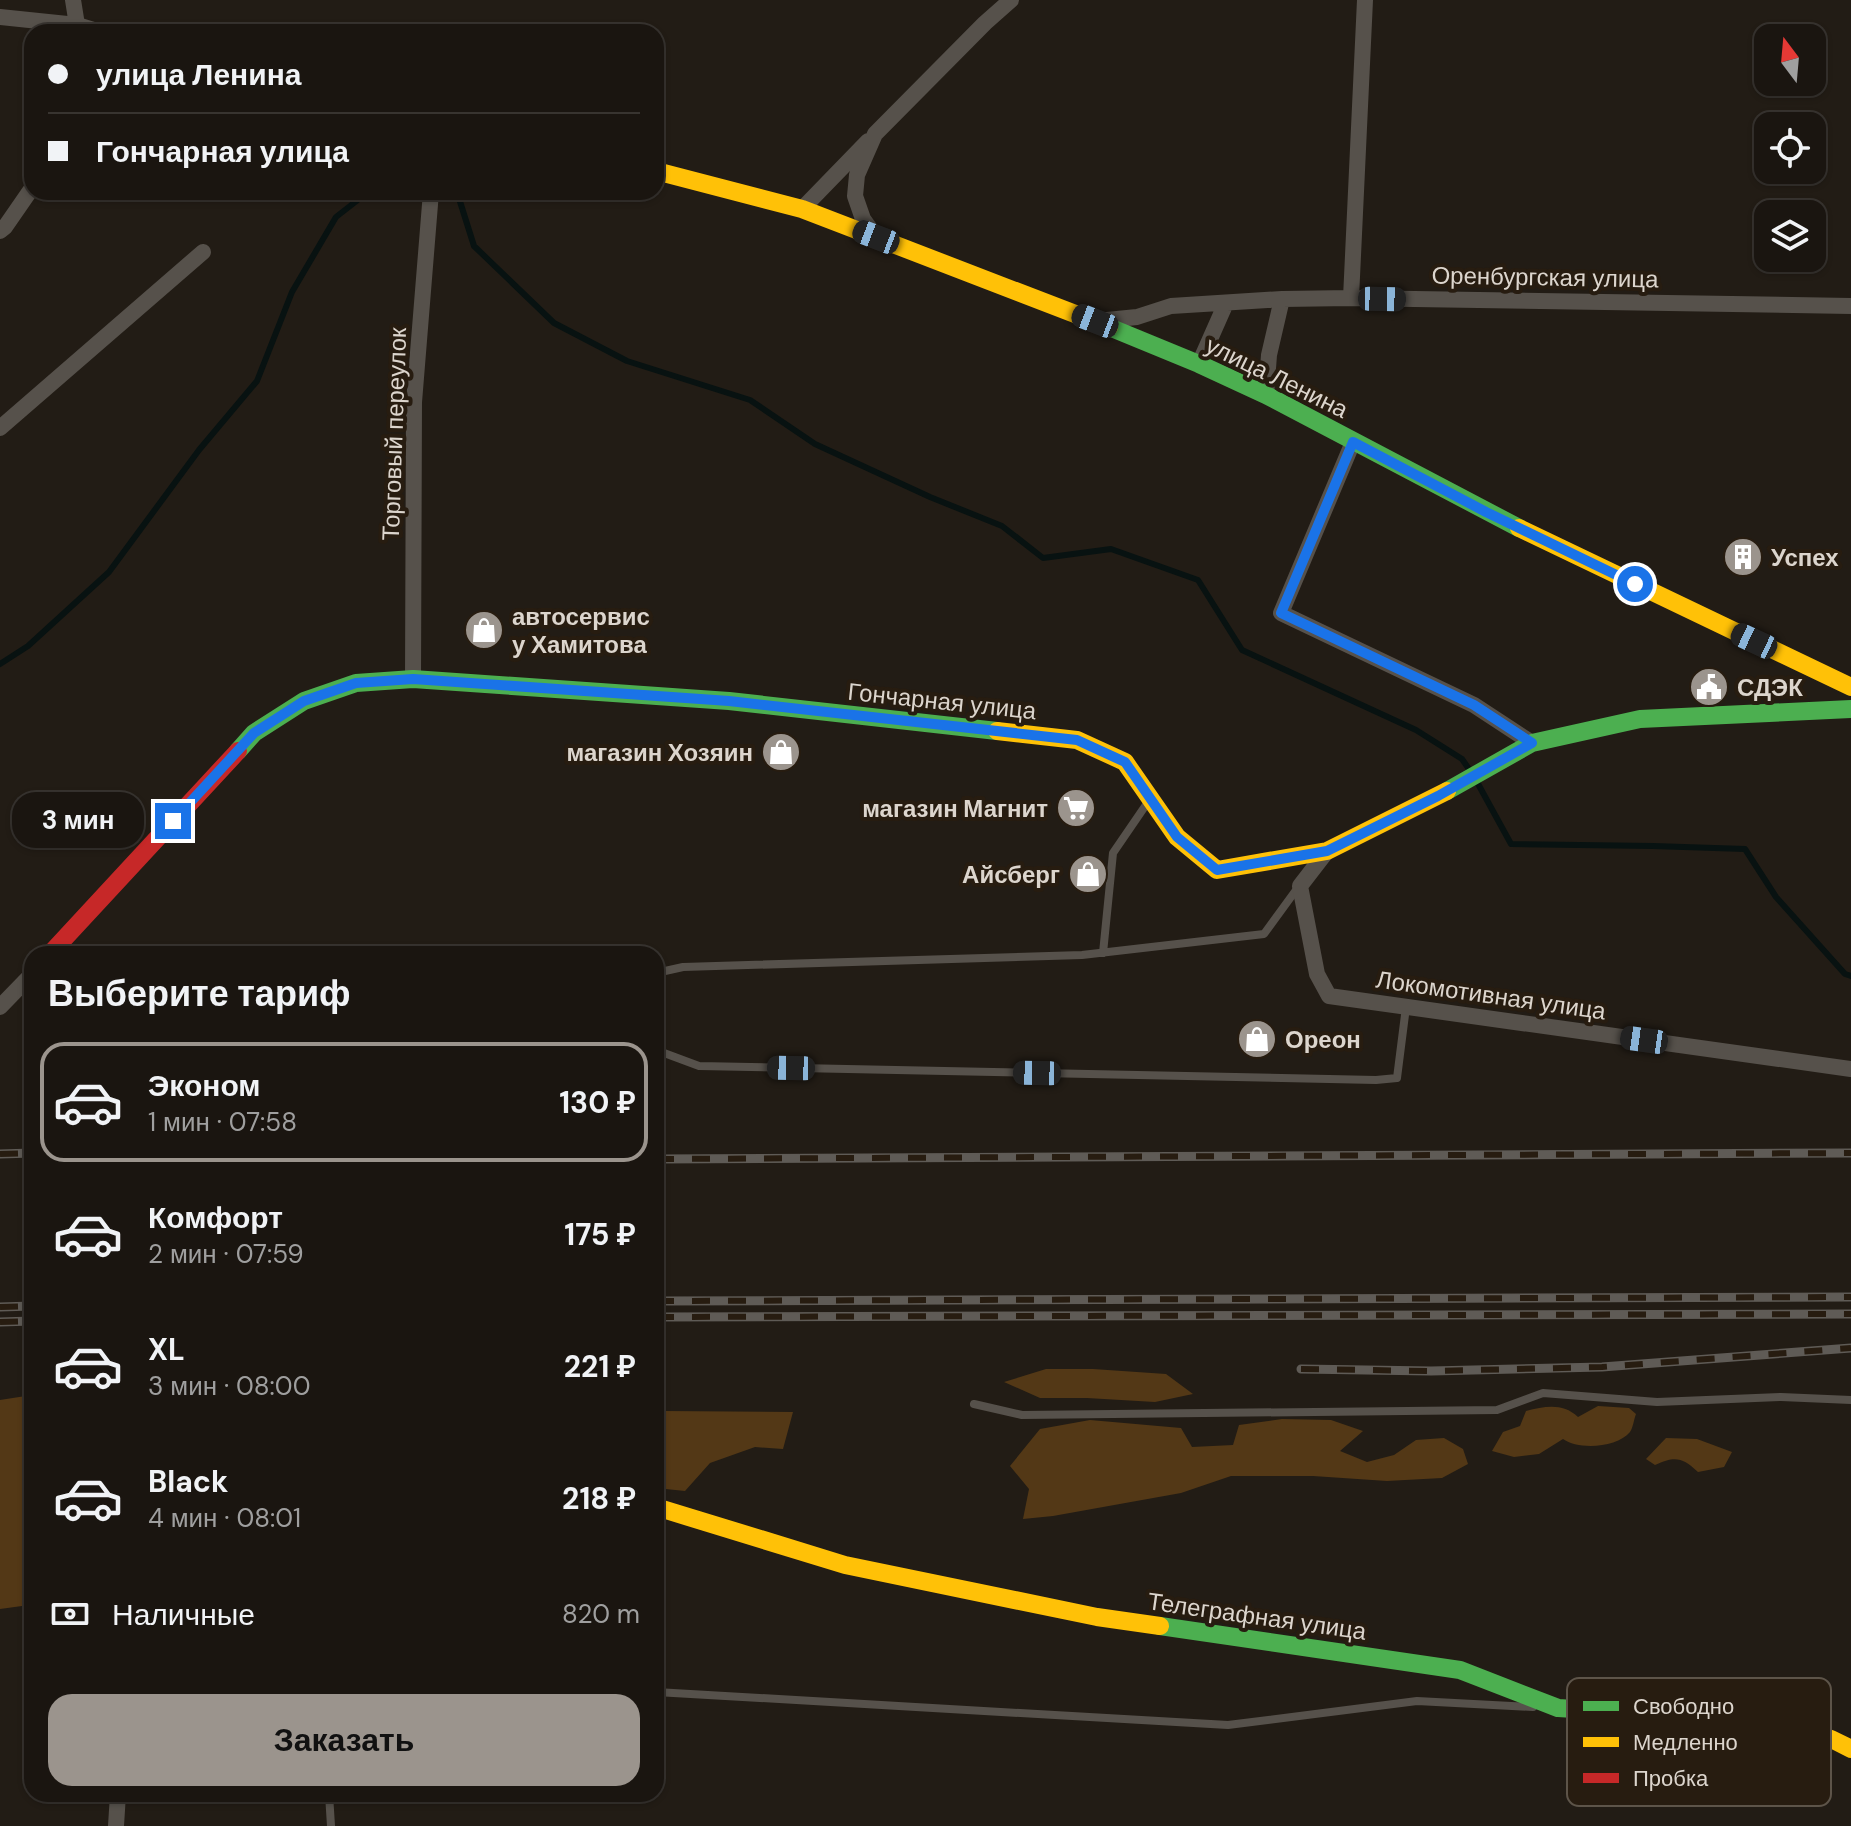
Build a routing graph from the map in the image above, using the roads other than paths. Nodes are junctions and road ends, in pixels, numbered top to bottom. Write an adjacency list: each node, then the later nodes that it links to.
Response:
1 (73, 0): 6 (street)
2 (1011, 0): 7 (street)
3 (1365, 0): 15 (street)
4 (0, 17): 5 (street)
5 (52, 24)
6 (80, 24)
7 (875, 134): 11 (street); 13 (street)
8 (664, 173): 11 (street, улица Ленина)
9 (24, 200): 12 (street)
10 (430, 200): 24 (street, Торговый переулок)
11 (802, 209): 13 (street, улица Ленина)
12 (0, 231)
13 (876, 237): 19 (street, улица Ленина)
14 (203, 252): 22 (street)
15 (1351, 298): 16 (street, Оренбургская улица); 18 (street, Оренбургская улица)
16 (1282, 299): 17 (street, Оренбургская улица); 21 (street)
17 (1226, 303): 19 (street, Оренбургская улица); 20 (street)
18 (1851, 306)
19 (1095, 321): 20 (street, улица Ленина)
20 (1199, 364): 21 (street, улица Ленина)
21 (1266, 395): 23 (street, улица Ленина)
22 (0, 428)
23 (1353, 442): 25 (street, улица Ленина); 27 (street)
24 (413, 679): 28 (street, Гончарная улица); 31 (street, Гончарная улица)
25 (1851, 687)
26 (1851, 709): 27 (street, Гончарная улица)
27 (1532, 743): 29 (street, Гончарная улица)
28 (1150, 798): 29 (street, Гончарная улица); 32 (lane)
29 (1327, 851): 30 (street)
30 (1300, 886): 32 (lane); 36 (street, Локомотивная улица)
31 (57, 946)
32 (1103, 953): 33 (lane)
33 (664, 971)
34 (24, 982): 35 (street)
35 (0, 1007)
36 (1406, 1007): 37 (lane); 38 (street, Локомотивная улица)
37 (664, 1053)
38 (1851, 1069)
39 (1851, 1400): 40 (lane)
40 (974, 1404)
41 (664, 1509): 43 (street, Телеграфная улица)
42 (664, 1692): 43 (lane)
43 (1558, 1708): 44 (street, Телеграфная улица)
44 (1567, 1709)
45 (1831, 1738): 46 (street, Телеграфная улица)
46 (1851, 1749)
47 (118, 1802): 49 (street)
48 (330, 1802): 50 (lane)
49 (116, 1826)
50 (331, 1826)

